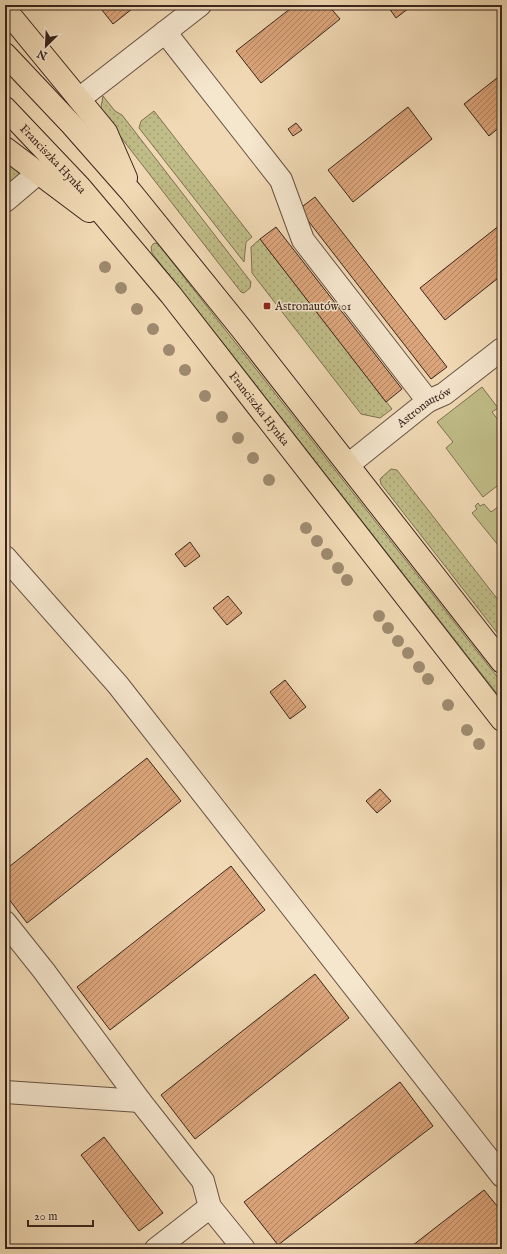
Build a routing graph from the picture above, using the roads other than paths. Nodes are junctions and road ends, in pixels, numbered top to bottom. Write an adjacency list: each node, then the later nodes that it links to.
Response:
1 (200, 5): 3 (street)
2 (5, 9): 5 (main road)
3 (165, 32): 5 (street); 13 (street)
4 (5, 54): 9 (main road)
5 (79, 99): 9 (main road)
6 (5, 108): 11 (main road, Franciszka Hynka)
7 (5, 148): 8 (main road)
8 (38, 173): 10 (street); 11 (main road)
9 (131, 192): 14 (main road)
10 (5, 201)
11 (122, 236): 17 (main road, Franciszka Hynka)
12 (502, 349): 13 (street, Astronautów)
13 (428, 401): 14 (street, Astronautów)
14 (348, 465): 16 (main road)
15 (5, 557): 21 (street)
16 (502, 662)
17 (502, 720)
18 (5, 922): 20 (street)
19 (5, 1092): 20 (street)
20 (140, 1101): 22 (street)
21 (502, 1176)
22 (210, 1207): 23 (street); 24 (street)
23 (156, 1249)
24 (244, 1249)

